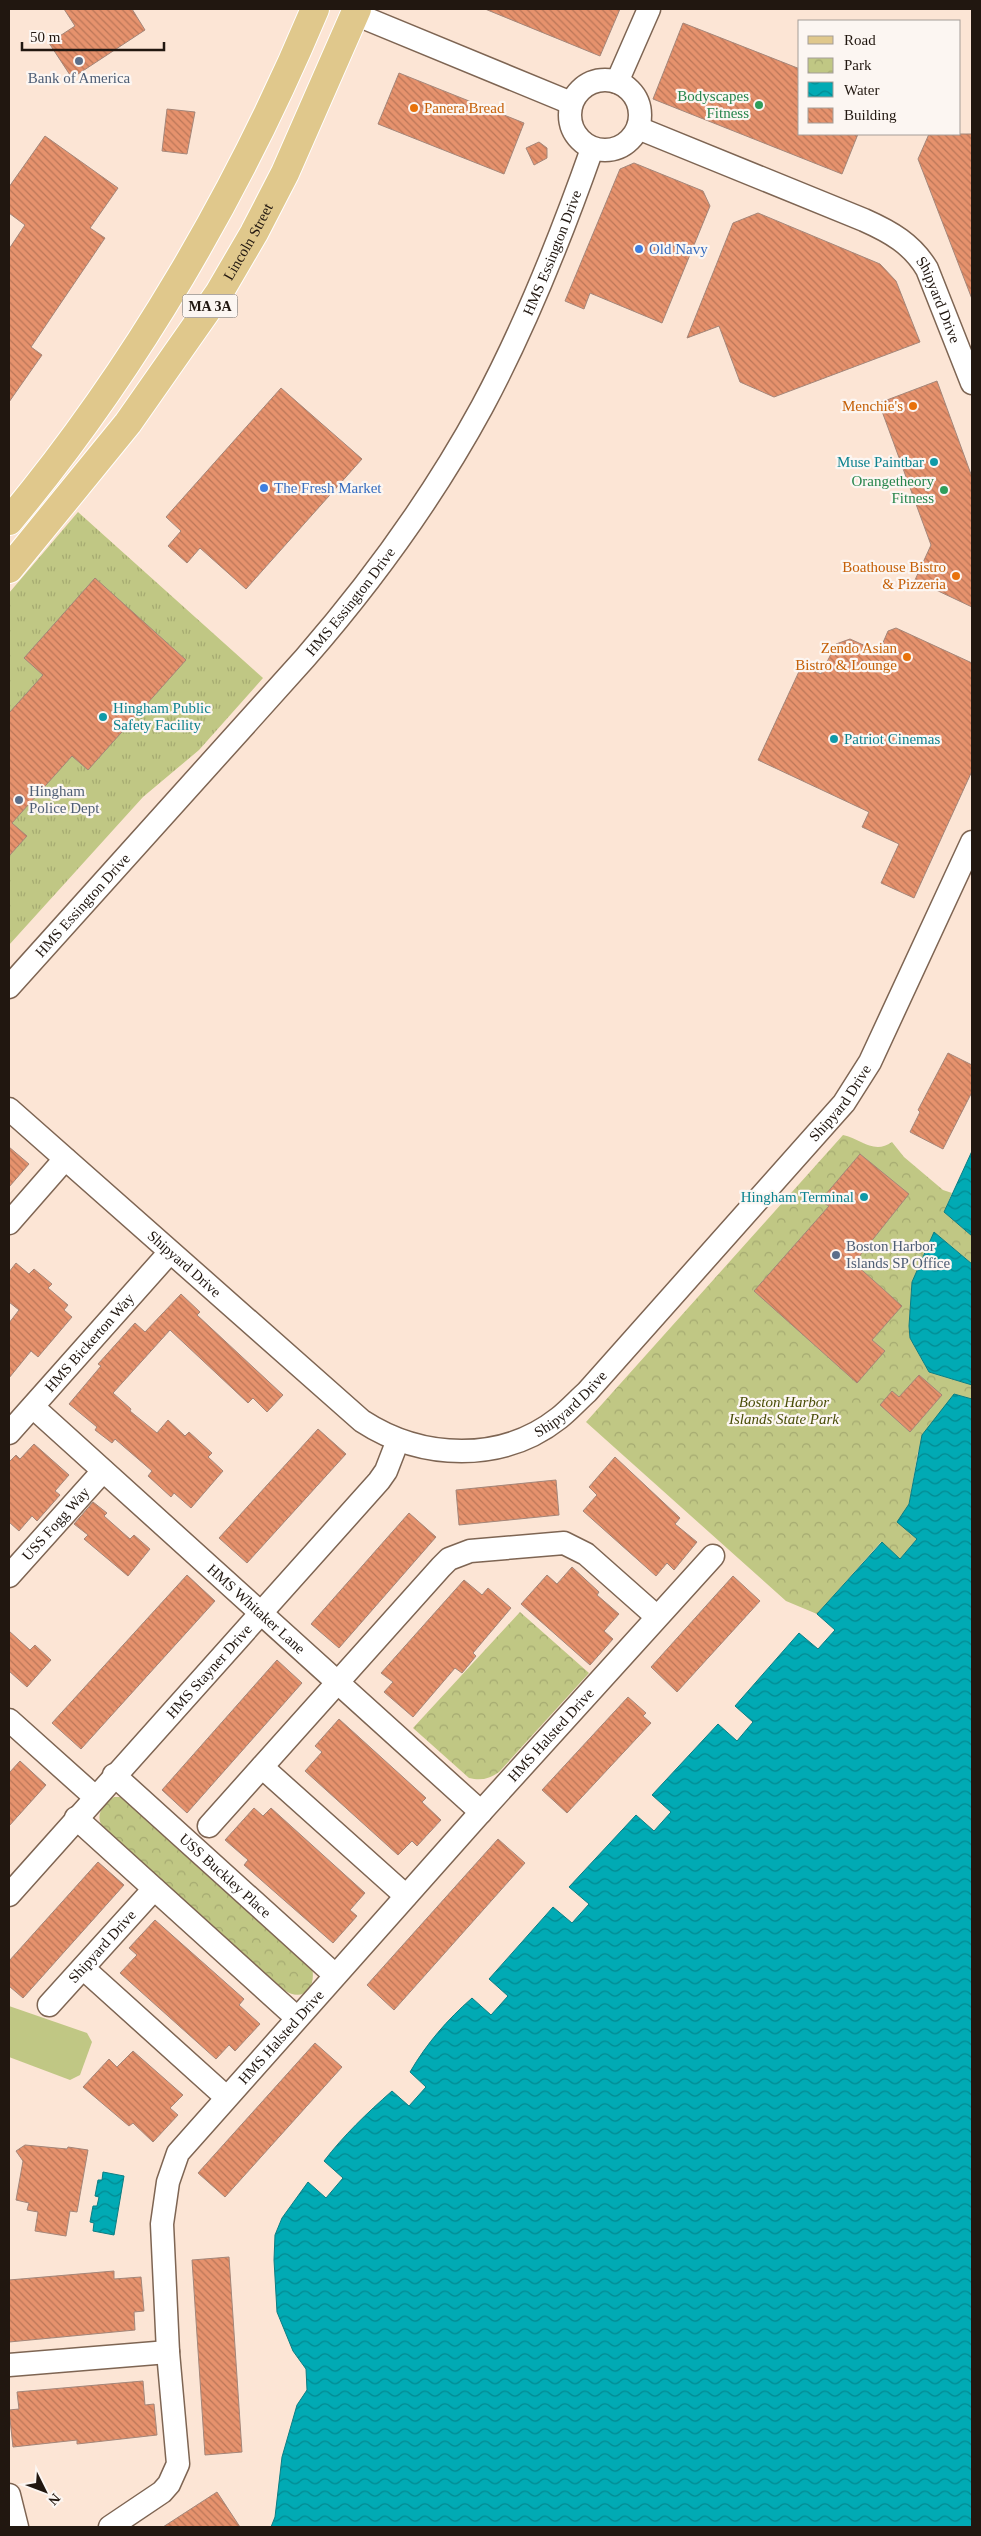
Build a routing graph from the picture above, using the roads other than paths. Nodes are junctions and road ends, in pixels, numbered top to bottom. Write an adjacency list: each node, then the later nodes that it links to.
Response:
1 (315, 9): 9 (main road, MA 3A)
2 (649, 9): 4 (street)
3 (356, 11): 5 (street); 10 (main road, Lincoln Street / MA 3A)
4 (617, 82): 5 (street); 6 (street)
5 (571, 103): 7 (street)
6 (638, 128): 7 (street); 8 (street, Shipyard Drive)
7 (592, 149): 12 (street, HMS Essington Drive)
8 (972, 383)
9 (9, 521)
10 (9, 569)
11 (972, 842): 19 (street, Shipyard Drive)
12 (9, 987)
13 (9, 1109): 14 (street, Shipyard Drive)
14 (65, 1159): 15 (street); 16 (street, Shipyard Drive)
15 (9, 1223)
16 (170, 1252): 17 (street, HMS Bickerton Way); 19 (street, Shipyard Drive)
17 (32, 1407): 18 (street, HMS Bickerton Way); 20 (street, HMS Whitaker Lane)
18 (9, 1433)
19 (398, 1440): 23 (street, HMS Stayner Drive)
20 (103, 1471): 22 (street, USS Fogg Way); 23 (street, HMS Whitaker Lane)
21 (713, 1556): 24 (street, HMS Halsted Drive)
22 (9, 1576)
23 (260, 1613): 25 (street, HMS Whitaker Lane); 28 (street, HMS Stayner Drive)
24 (656, 1616): 25 (street); 30 (street, HMS Halsted Drive)
25 (338, 1682): 27 (street); 30 (street, HMS Whitaker Lane)
26 (9, 1720): 29 (street)
27 (262, 1767): 32 (street); 35 (street)
28 (114, 1775): 29 (street, HMS Stayner Drive); 37 (street, USS Buckley Place)
29 (95, 1797): 31 (street, HMS Stayner Drive)
30 (481, 1812): 35 (street, HMS Halsted Drive)
31 (76, 1818): 33 (street); 34 (street, HMS Stayner Drive)
32 (209, 1826)
33 (154, 1889): 36 (street, Shipyard Drive); 39 (street)
34 (9, 1895)
35 (406, 1896): 37 (street, HMS Halsted Drive)
36 (82, 1968): 38 (street, Shipyard Drive); 40 (street)
37 (335, 1975): 39 (street, HMS Halsted Drive)
38 (49, 2005)
39 (296, 2018): 40 (street, HMS Halsted Drive)
40 (226, 2097): 41 (street, HMS Halsted Drive)
41 (168, 2352): 42 (street); 45 (street, HMS Halsted Drive)
42 (9, 2365)
43 (9, 2495): 44 (street)
44 (17, 2527)
45 (110, 2527)

